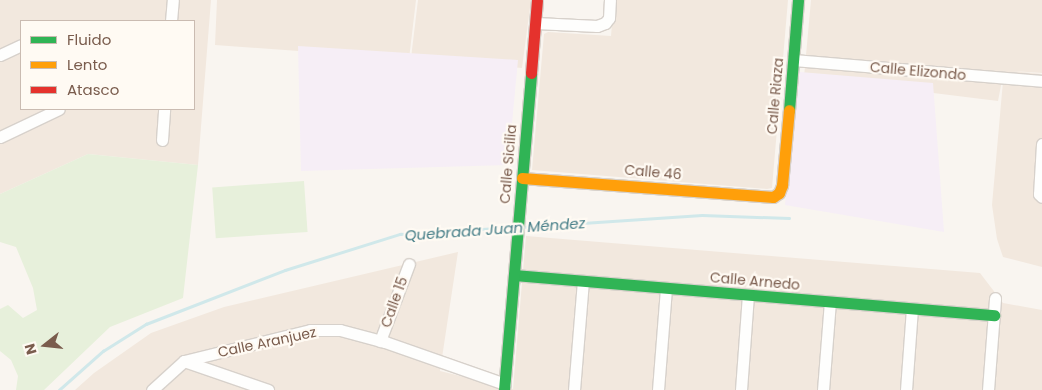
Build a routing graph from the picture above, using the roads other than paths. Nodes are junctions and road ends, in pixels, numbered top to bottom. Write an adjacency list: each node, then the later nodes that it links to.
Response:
1 (173, 0): 5 (street)
2 (538, 0): 6 (street, Calle Sicilia)
3 (610, 0): 6 (street)
4 (798, 0): 9 (street, Calle Riaza)
5 (171, 20)
6 (536, 23): 16 (street, Calle Sicilia)
7 (20, 45): 8 (street)
8 (0, 55)
9 (793, 60): 10 (street, Calle Elizondo); 17 (street, Calle Riaza)
10 (1042, 81)
11 (57, 110): 13 (street)
12 (164, 110): 14 (street)
13 (0, 137)
14 (162, 140)
15 (1042, 146): 18 (street)
16 (522, 178): 17 (street, Calle 46); 20 (street, Calle Sicilia)
17 (779, 193)
18 (1042, 197)
19 (409, 264): 28 (street, Calle 15)
20 (514, 275): 21 (street, Calle Arnedo); 30 (street, Calle Sicilia)
21 (583, 281): 22 (street, Calle Arnedo); 33 (street)
22 (666, 288): 23 (street, Calle Arnedo); 34 (street)
23 (748, 295): 25 (street, Calle Arnedo); 35 (street)
24 (995, 298): 27 (street)
25 (830, 302): 26 (street, Calle Arnedo); 36 (street)
26 (912, 309): 27 (street, Calle Arnedo); 37 (street)
27 (994, 315): 38 (street)
28 (380, 341): 29 (street, Calle Aranjuez); 30 (street, Calle Aranjuez)
29 (184, 361): 31 (street, Calle Aranjuez); 32 (street)
30 (504, 387)
31 (152, 390)
32 (268, 390)
33 (574, 390)
34 (658, 390)
35 (741, 390)
36 (823, 390)
37 (906, 390)
38 (988, 390)

